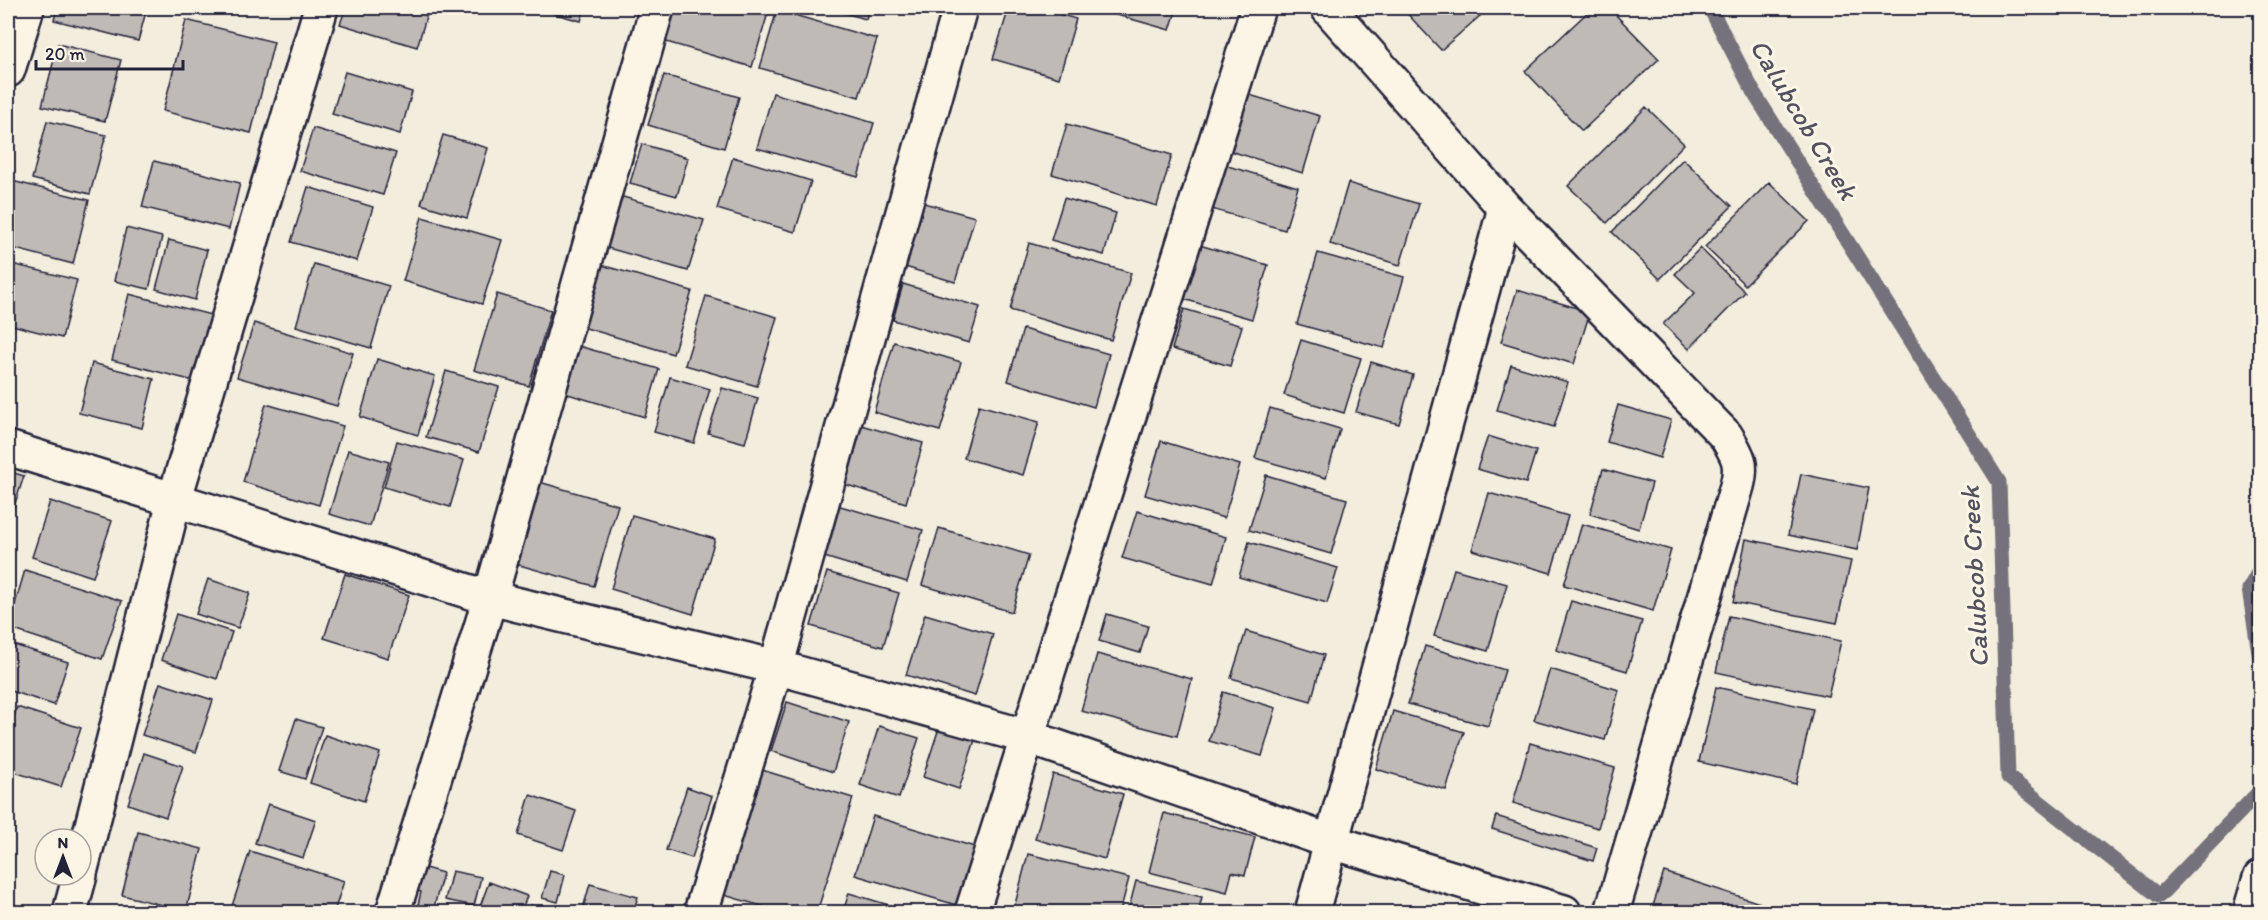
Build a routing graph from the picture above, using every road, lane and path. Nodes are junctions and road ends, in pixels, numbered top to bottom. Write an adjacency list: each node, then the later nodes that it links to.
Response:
1 (27, 8): 7 (street)
2 (321, 8): 10 (street)
3 (657, 8): 11 (street)
4 (960, 8): 12 (street)
5 (1258, 8): 13 (street)
6 (1328, 8): 8 (street)
7 (8, 70)
8 (1505, 208): 15 (street); 24 (street)
9 (8, 448): 10 (street)
10 (174, 501): 11 (street); 14 (street)
11 (490, 598): 12 (street); 19 (street)
12 (776, 667): 13 (street); 20 (street)
13 (1028, 737): 15 (street); 21 (street)
14 (92, 827)
15 (1332, 842): 22 (street); 23 (street)
16 (2260, 878): 25 (street)
17 (77, 887): 18 (street)
18 (70, 912)
19 (393, 912)
20 (701, 912)
21 (972, 912)
22 (1312, 912)
23 (1564, 912)
24 (1612, 912)
25 (2250, 912)

